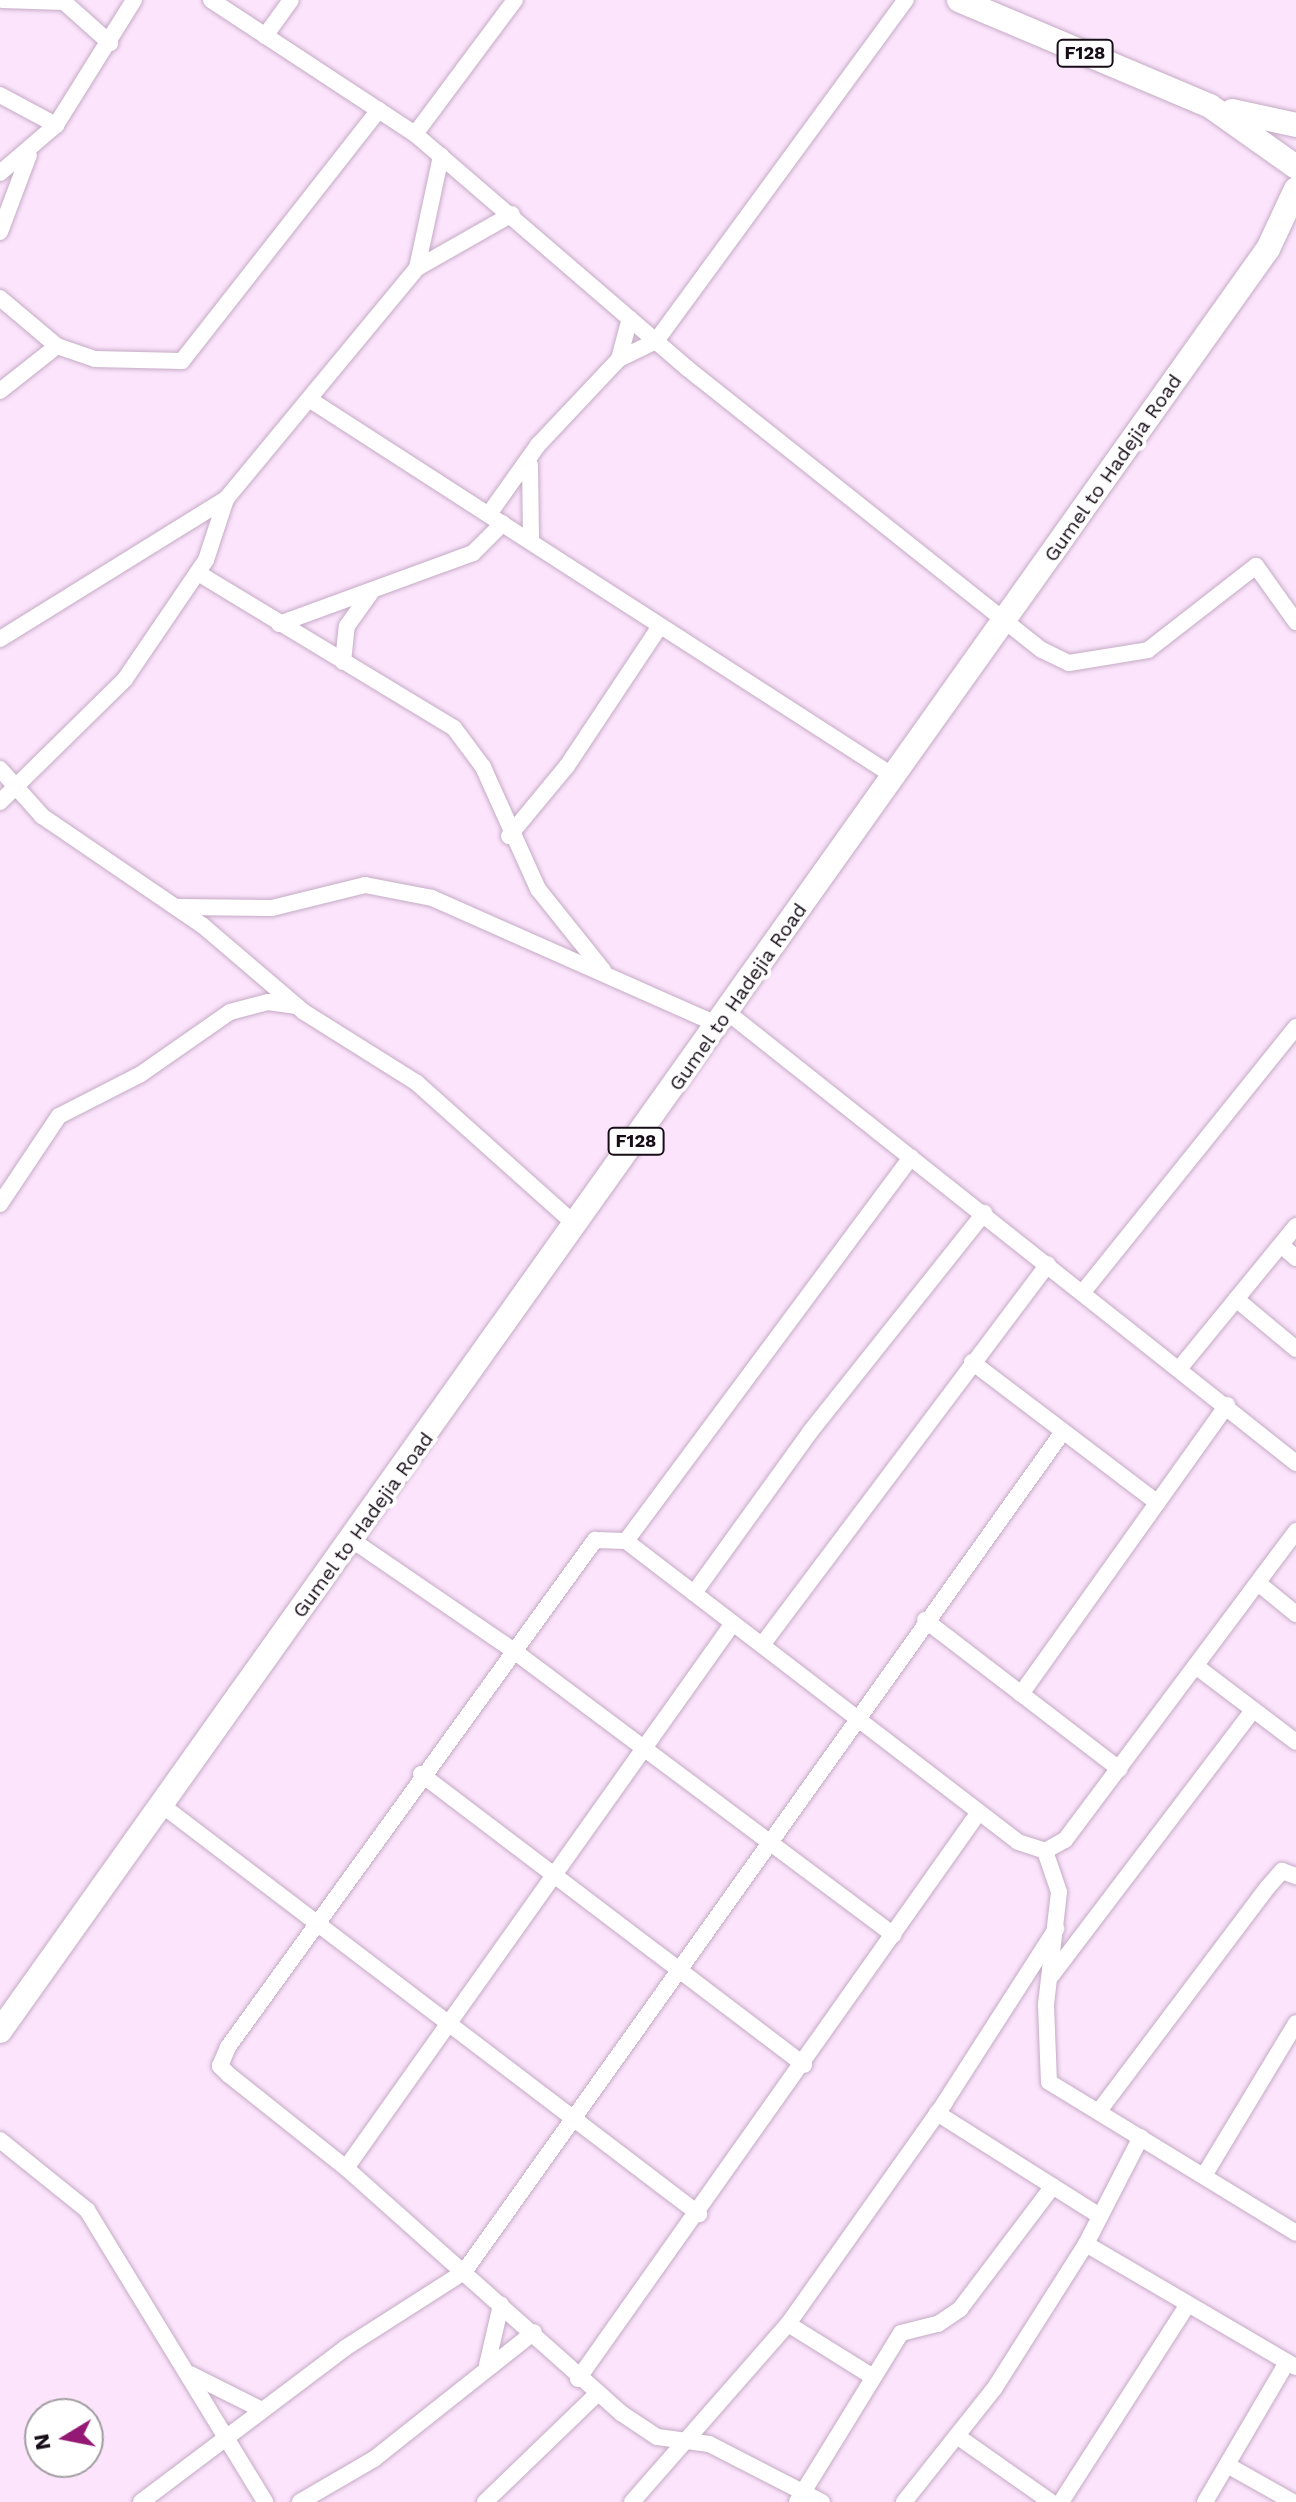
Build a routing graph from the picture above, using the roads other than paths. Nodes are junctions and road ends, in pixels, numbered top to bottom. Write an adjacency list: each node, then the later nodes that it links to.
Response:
1 (2, 0): 9 (street)
2 (134, 0): 9 (street)
3 (211, 0): 8 (street)
4 (291, 0): 8 (street)
5 (514, 0): 15 (street)
6 (906, 0): 28 (street)
7 (959, 0): 11 (main road, F128)
8 (265, 36): 12 (street)
9 (110, 43): 13 (street)
10 (0, 95): 13 (street)
11 (1210, 106): 14 (main road, F128); 18 (main road, F128)
12 (379, 110): 15 (street); 29 (street)
13 (56, 125): 16 (street)
14 (1296, 125)
15 (415, 134): 17 (street)
16 (31, 151): 19 (street); 23 (street)
17 (441, 156): 21 (street); 25 (street)
18 (1296, 167)
19 (0, 173)
20 (1296, 189): 24 (main road, Gumel to Hadejia Road / F128)
21 (512, 214): 25 (street); 27 (street)
22 (1296, 224): 24 (main road, F128)
23 (0, 232)
24 (1268, 249): 39 (main road, Gumel to Hadejia Road / F128)
25 (417, 268): 32 (street)
26 (0, 298): 29 (street)
27 (630, 318): 28 (street); 30 (street)
28 (656, 341): 30 (street); 39 (street)
29 (57, 346): 31 (street)
30 (619, 359): 33 (street)
31 (0, 391)
32 (312, 401): 34 (street); 35 (street)
33 (530, 465): 35 (street); 36 (street)
34 (226, 499): 37 (street); 43 (street)
35 (496, 518): 36 (street); 38 (street)
36 (531, 541): 42 (street)
37 (198, 573): 41 (street); 47 (street)
38 (373, 590): 41 (street); 44 (street)
39 (1005, 621): 40 (street); 46 (main road, Gumel to Hadejia Road / F128)
40 (1296, 622)
41 (279, 624): 44 (street)
42 (660, 626): 46 (street); 49 (street)
43 (0, 639)
44 (343, 662): 49 (street)
45 (0, 769): 47 (street)
46 (895, 777): 53 (main road, Gumel to Hadejia Road / F128)
47 (16, 788): 48 (street); 50 (street)
48 (0, 802)
49 (509, 836): 51 (street)
50 (178, 907): 51 (street); 52 (street)
51 (603, 970): 53 (street)
52 (297, 1006): 56 (street); 58 (street)
53 (722, 1019): 55 (street); 58 (main road, Gumel to Hadejia Road / F128)
54 (1296, 1027): 63 (street)
55 (911, 1157): 57 (street); 74 (street)
56 (0, 1204)
57 (984, 1213): 62 (street); 76 (street)
58 (576, 1225): 73 (main road, Gumel to Hadejia Road / F128)
59 (1296, 1226): 60 (street)
60 (1281, 1245): 61 (street); 64 (street)
61 (1296, 1258)
62 (1048, 1264): 63 (street); 66 (street)
63 (1083, 1292): 67 (street)
64 (1236, 1299): 65 (street); 67 (street)
65 (1296, 1349)
66 (972, 1362): 69 (street); 80 (street)
67 (1179, 1369): 68 (street)
68 (1227, 1405): 70 (street); 71 (street)
69 (1062, 1433): 71 (street); 78 (street)
70 (1296, 1463)
71 (1158, 1503): 83 (street)
72 (1296, 1531): 75 (street)
73 (352, 1540): 81 (street); 90 (main road, Gumel to Hadejia Road / F128)
74 (626, 1541): 76 (street); 81 (street)
75 (1258, 1583): 77 (street); 82 (street)
76 (694, 1593): 79 (street)
77 (1296, 1614)
78 (925, 1620): 83 (street); 85 (street)
79 (733, 1623): 80 (street); 87 (street)
80 (762, 1645): 85 (street)
81 (510, 1648): 87 (street); 89 (street)
82 (1197, 1667): 84 (street); 88 (street)
83 (1021, 1694): 88 (street)
84 (1253, 1710): 86 (street); 100 (street)
85 (855, 1717): 91 (street); 92 (street)
86 (1296, 1742)
87 (640, 1750): 92 (street); 94 (street)
88 (1119, 1769): 93 (street)
89 (421, 1774): 94 (street); 96 (street)
90 (163, 1806): 96 (street); 103 (main road, Gumel to Hadejia Road / F128)
91 (979, 1812): 93 (street); 98 (street)
92 (767, 1843): 98 (street); 99 (street)
93 (1045, 1851): 97 (street)
94 (552, 1876): 99 (street); 101 (street)
95 (1296, 1876): 105 (street)
96 (318, 1919): 101 (street); 110 (street)
97 (1056, 1929): 100 (street); 106 (street)
98 (893, 1935): 104 (street)
99 (676, 1973): 104 (street); 107 (street)
100 (1051, 1976): 105 (street)
101 (448, 2023): 107 (street); 110 (street)
102 (1296, 2023): 111 (street)
103 (0, 2031)
104 (804, 2065): 113 (street)
105 (1099, 2111): 108 (street)
106 (937, 2113): 112 (street); 120 (street)
107 (576, 2116): 113 (street); 117 (street)
108 (1141, 2137): 111 (street); 114 (street)
109 (0, 2140): 124 (street)
110 (346, 2168): 117 (street)
111 (1205, 2174): 115 (street)
112 (1053, 2186): 114 (street); 125 (street)
113 (699, 2214): 126 (street)
114 (1100, 2216): 116 (street)
115 (1296, 2233)
116 (1086, 2244): 118 (street); 130 (street)
117 (464, 2272): 119 (street); 128 (street)
118 (1188, 2304): 122 (street); 142 (street)
119 (501, 2305): 121 (street); 123 (street)
120 (788, 2324): 125 (street); 131 (street)
121 (534, 2332): 123 (street); 126 (street)
122 (1292, 2364): 132 (street)
123 (487, 2365): 136 (street)
124 (188, 2373): 128 (street); 129 (street)
125 (873, 2377): 133 (street)
126 (578, 2379): 127 (street)
127 (597, 2394): 131 (street); 137 (street)
128 (260, 2409): 129 (street)
129 (225, 2434): 134 (street); 135 (street)
130 (957, 2436): 140 (street); 141 (street)
131 (686, 2441): 133 (street); 138 (street)
132 (1227, 2465): 143 (street); 144 (street)
133 (798, 2496): 139 (street)
134 (141, 2502)
135 (265, 2502)
136 (300, 2502)
137 (485, 2502)
138 (632, 2502)
139 (822, 2502)
140 (904, 2502)
141 (1051, 2502)
142 (1061, 2502)
143 (1205, 2502)
144 (1293, 2502)

